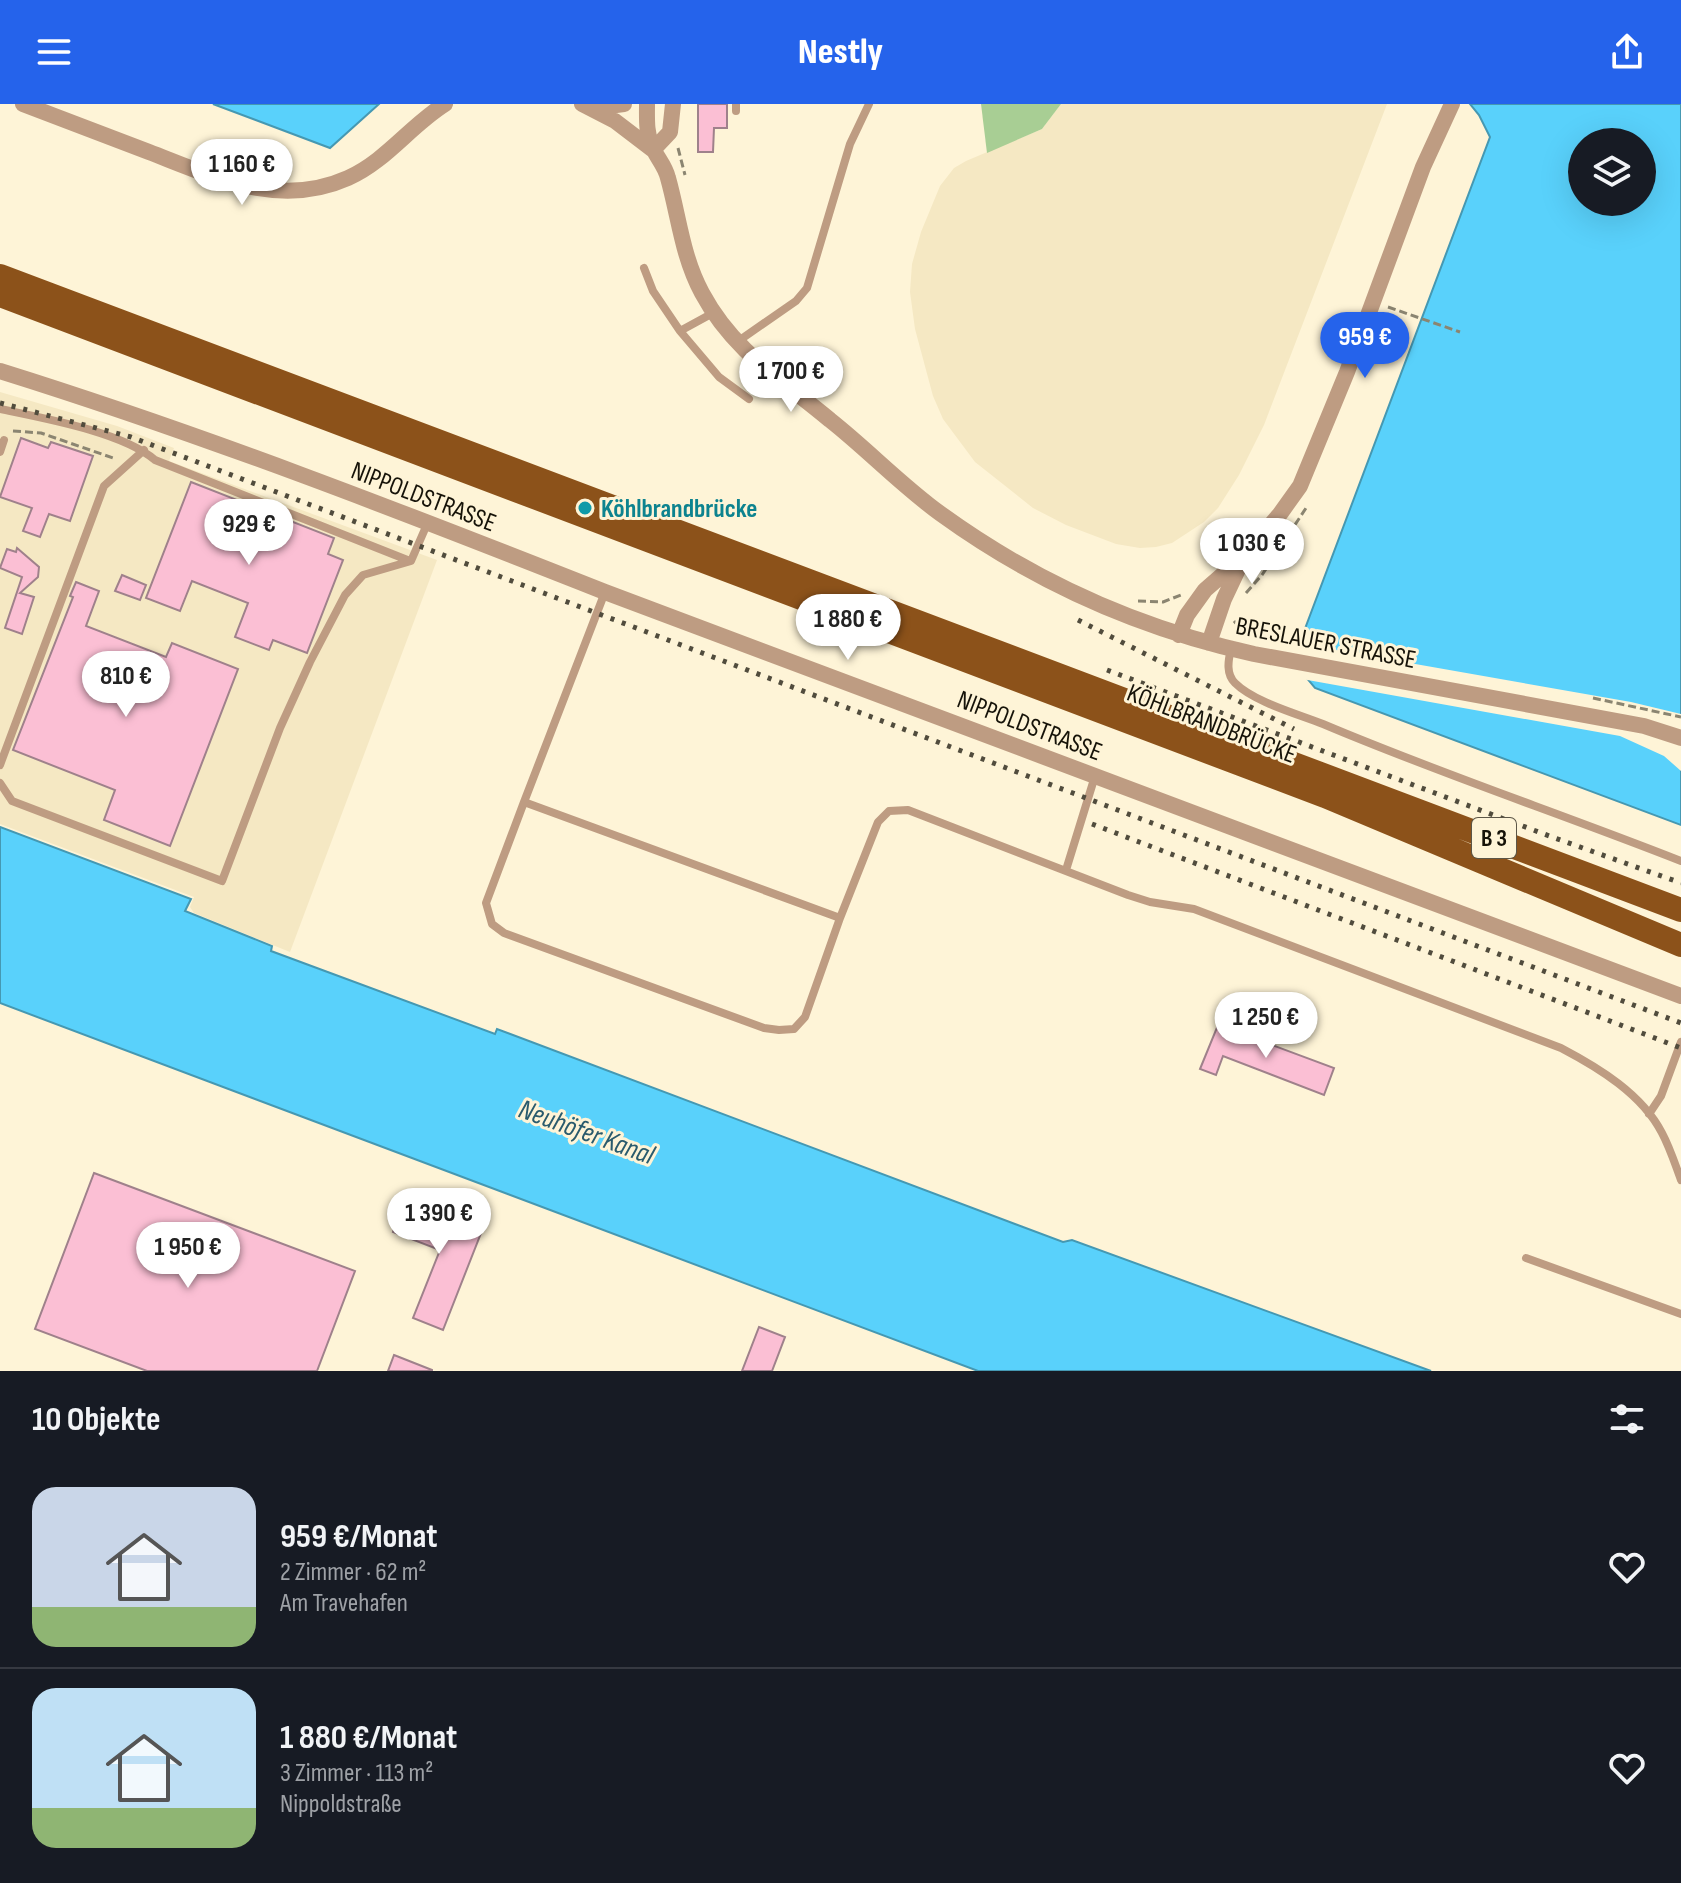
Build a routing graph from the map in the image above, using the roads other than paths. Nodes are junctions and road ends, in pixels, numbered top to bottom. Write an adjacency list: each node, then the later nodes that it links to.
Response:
1 (23, 104): 2 (street)
2 (445, 104)
3 (624, 104): 8 (street)
4 (647, 104): 9 (street, BRESLAUER STRASSE)
5 (673, 104): 9 (street)
6 (869, 104): 15 (lane)
7 (1452, 104): 23 (street)
8 (587, 106): 9 (street)
9 (653, 150): 13 (street, BRESLAUER STRASSE)
10 (644, 268): 14 (lane)
11 (0, 276): 37 (main road, KÖHLBRANDBRÜCKE / B 3)
12 (0, 295): 40 (main road, KÖHLBRANDBRÜCKE / B 3)
13 (714, 313): 14 (lane); 15 (street, BRESLAUER STRASSE)
14 (680, 331): 17 (lane)
15 (736, 343): 26 (street, BRESLAUER STRASSE)
16 (0, 371): 22 (street, NIPPOLDSTRASSE)
17 (749, 399)
18 (0, 409): 20 (lane)
19 (7, 436): 21 (lane)
20 (144, 450): 24 (lane); 30 (lane)
21 (0, 452)
22 (428, 522): 24 (lane); 25 (street, NIPPOLDSTRASSE)
23 (1244, 556): 26 (street); 27 (street)
24 (411, 561): 32 (lane)
25 (605, 592): 31 (street, NIPPOLDSTRASSE); 33 (lane)
26 (1179, 635): 27 (street, BRESLAUER STRASSE)
27 (1209, 643): 28 (street, BRESLAUER STRASSE)
28 (1231, 649): 29 (street, BRESLAUER STRASSE); 34 (lane)
29 (1681, 738)
30 (0, 765)
31 (1096, 776): 35 (lane); 41 (street, NIPPOLDSTRASSE)
32 (0, 783)
33 (524, 802): 39 (lane); 39 (lane)
34 (1681, 861)
35 (1066, 870): 39 (lane); 43 (lane)
36 (1681, 896): 37 (street)
37 (1657, 900): 38 (main road, KÖHLBRANDBRÜCKE / B 3)
38 (1681, 910)
39 (840, 918)
40 (1681, 945)
41 (1681, 996)
42 (1681, 1042): 43 (lane)
43 (1649, 1114): 44 (lane)
44 (1681, 1180)
45 (1526, 1258): 46 (lane)
46 (1681, 1314)

